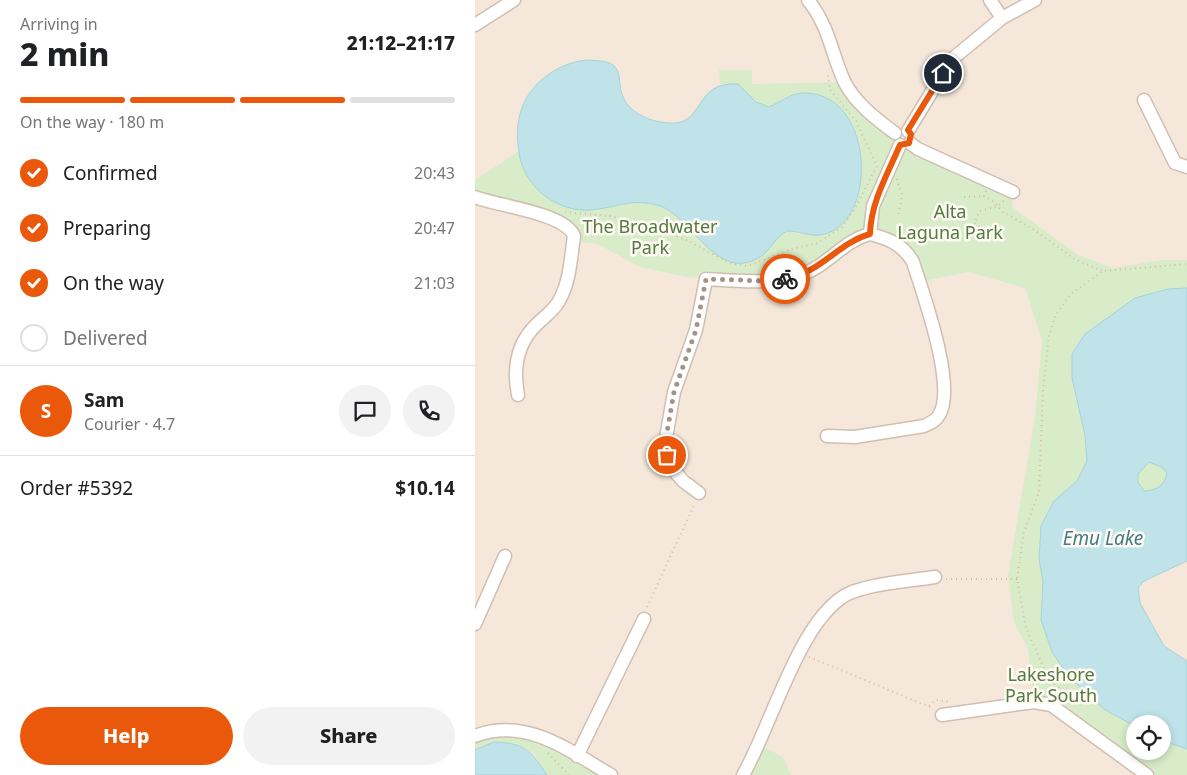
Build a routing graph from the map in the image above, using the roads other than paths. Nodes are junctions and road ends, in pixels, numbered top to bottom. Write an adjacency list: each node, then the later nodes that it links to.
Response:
1 (513, 0): 6 (street)
2 (808, 0): 8 (street)
3 (990, 0): 5 (street)
4 (1035, 0): 5 (street)
5 (1001, 18): 8 (street)
6 (475, 25)
7 (1144, 100): 9 (street)
8 (906, 139): 10 (street); 12 (street)
9 (1187, 167)
10 (1013, 192)
11 (475, 197): 13 (street)
12 (870, 234): 14 (street); 15 (street)
13 (519, 395)
14 (827, 436)
15 (699, 493)
16 (505, 556): 19 (street)
17 (935, 577): 24 (street)
18 (643, 619): 22 (street)
19 (475, 624)
20 (942, 715): 25 (street)
21 (476, 732): 22 (street)
22 (577, 756): 23 (street)
23 (611, 775)
24 (743, 775)
25 (1147, 775)

